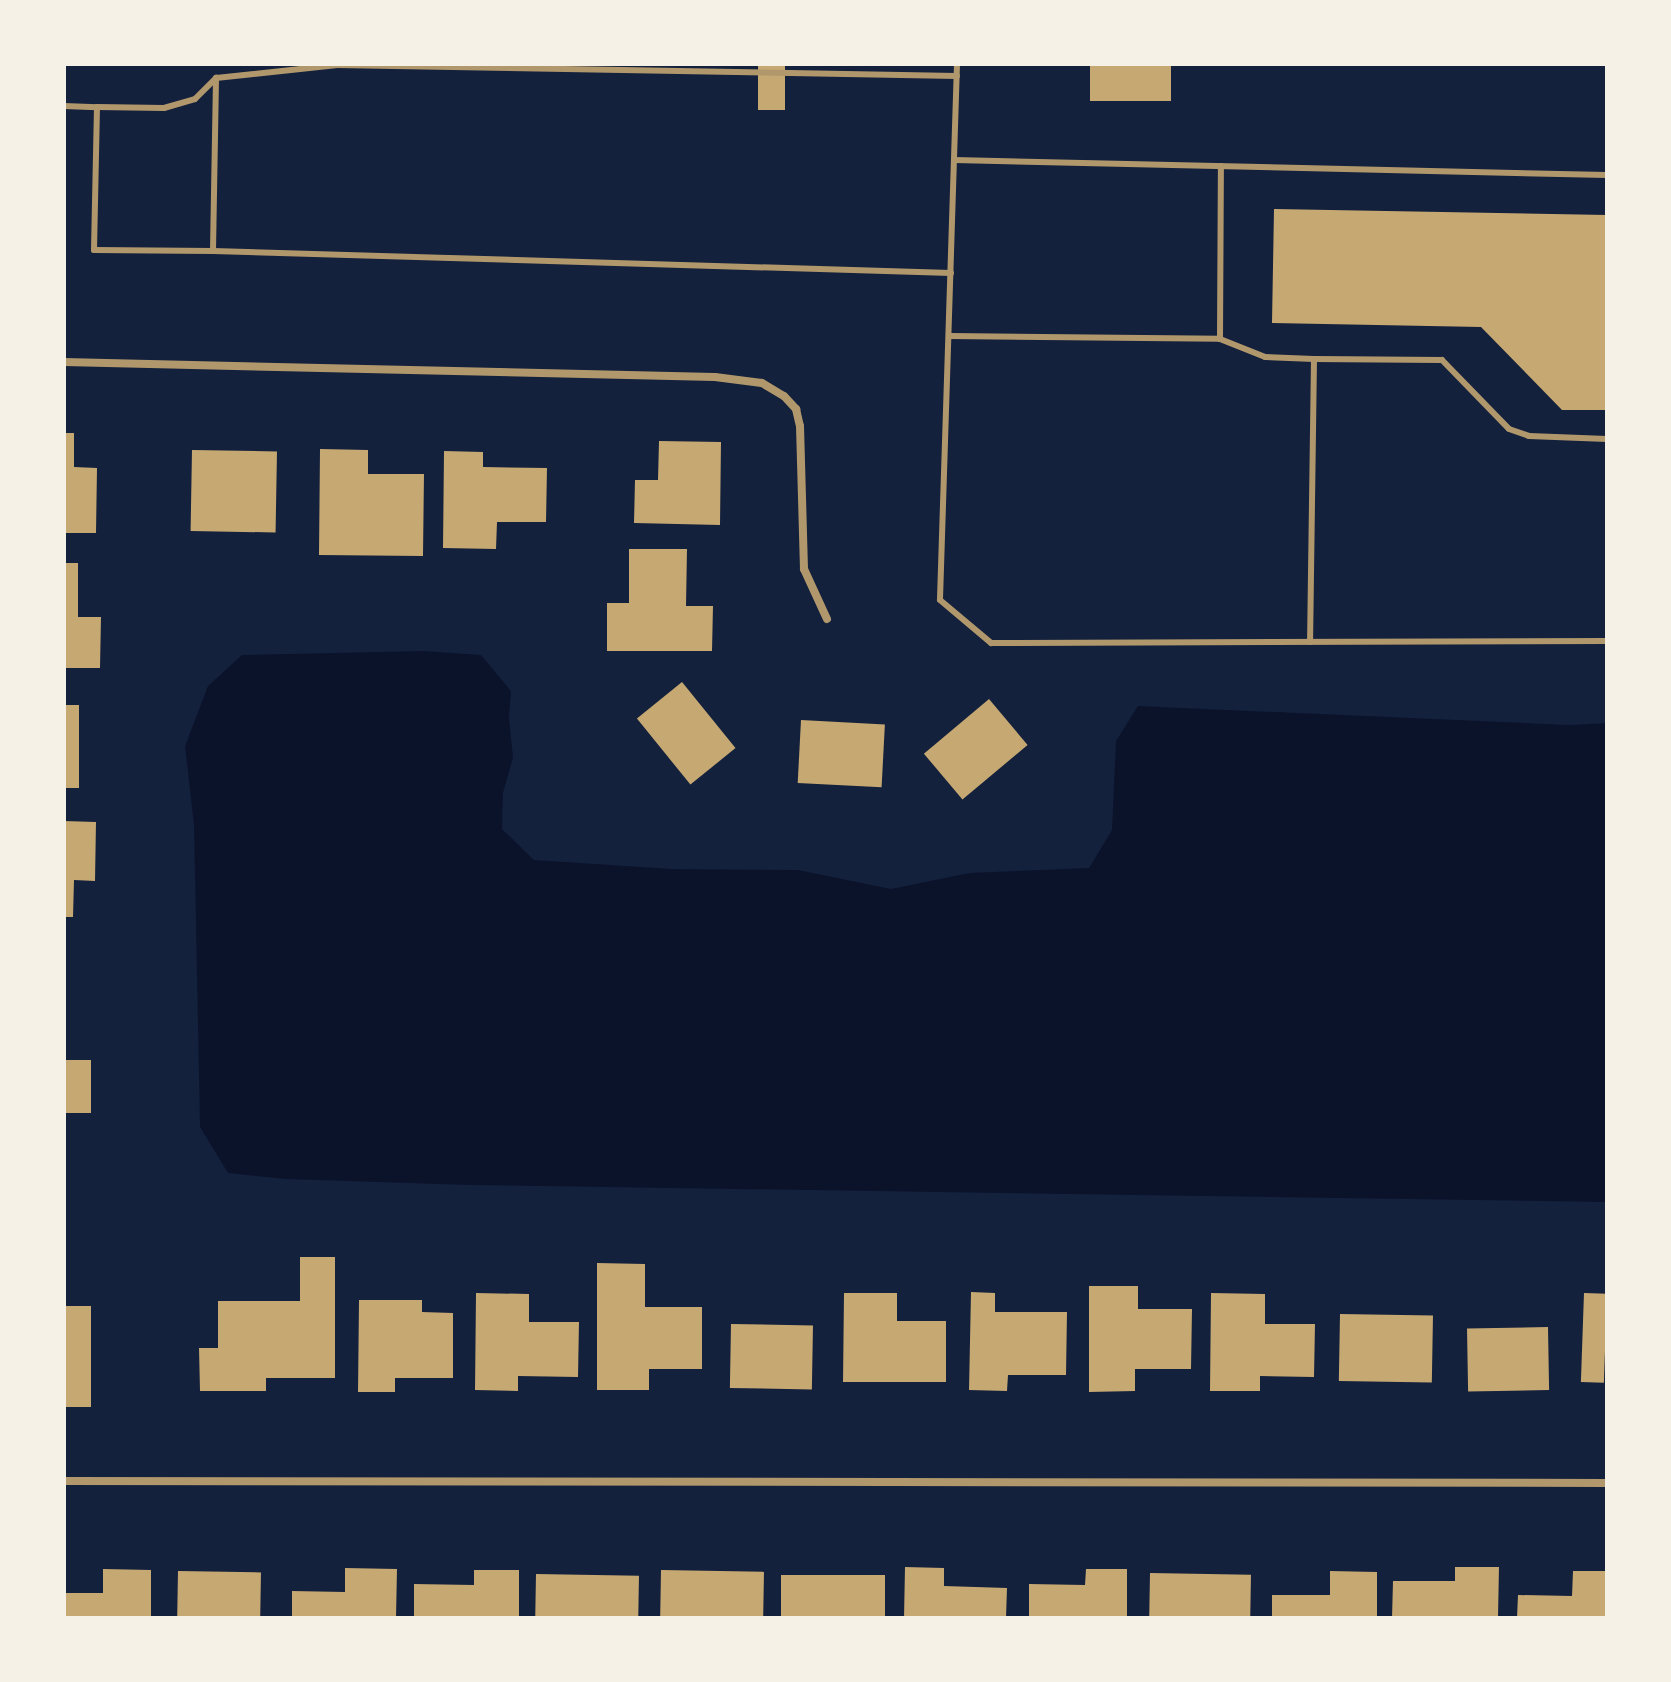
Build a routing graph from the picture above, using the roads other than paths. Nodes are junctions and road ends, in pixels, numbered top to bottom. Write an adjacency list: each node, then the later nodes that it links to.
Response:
1 (832, 64): 7 (lane)
2 (957, 64): 8 (lane)
3 (337, 65): 4 (lane); 9 (lane)
4 (446, 66): 5 (lane)
5 (560, 66): 6 (lane)
6 (656, 67): 7 (lane)
7 (832, 74): 8 (lane)
8 (957, 76): 12 (lane)
9 (216, 78): 11 (lane); 15 (lane)
10 (64, 106): 11 (lane)
11 (97, 107): 15 (lane)
12 (954, 160): 13 (lane); 16 (lane)
13 (1221, 166): 14 (lane); 18 (lane)
14 (1607, 175)
15 (213, 251): 16 (lane)
16 (951, 273): 17 (lane)
17 (949, 336): 18 (lane); 24 (lane)
18 (1220, 339): 19 (lane)
19 (1314, 359): 21 (lane); 24 (lane)
20 (64, 362): 22 (street)
21 (1607, 439)
22 (827, 619)
23 (1607, 641): 24 (lane)
24 (1310, 642)
25 (64, 1481): 26 (street)
26 (1607, 1483)

